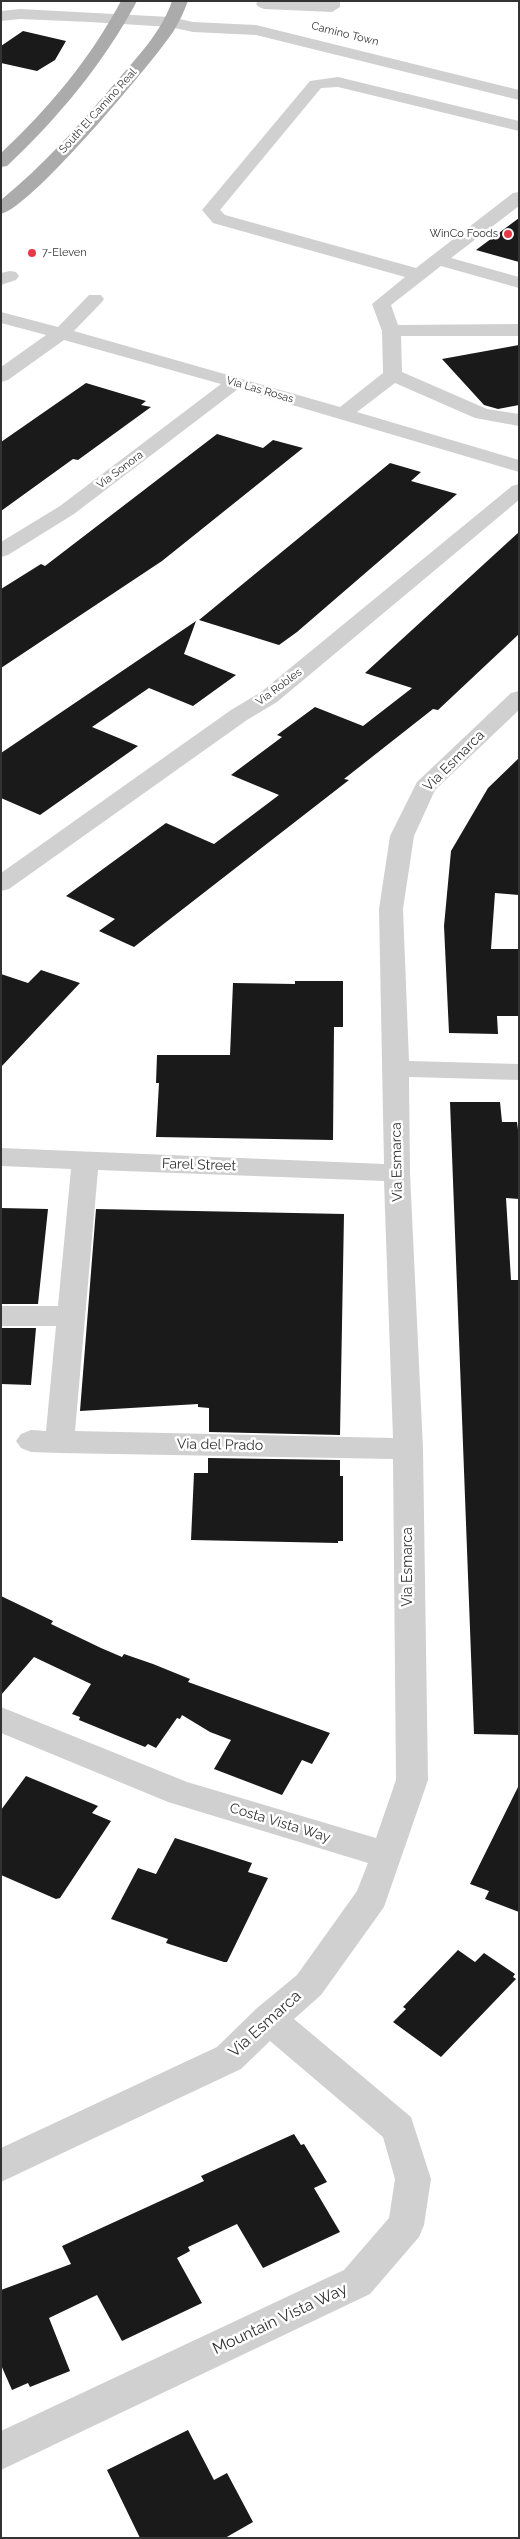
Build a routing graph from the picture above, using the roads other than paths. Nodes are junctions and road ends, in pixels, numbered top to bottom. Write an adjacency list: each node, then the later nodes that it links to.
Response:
1 (129, 1): 8 (main road)
2 (180, 1): 10 (main road, South El Camino Real)
3 (332, 1): 4 (street)
4 (264, 4)
5 (246, 12): 9 (street, Camino Town)
6 (216, 13): 10 (street, Camino Town)
7 (1, 16): 8 (street, Camino Town)
8 (120, 19): 10 (street, Camino Town); 13 (main road)
9 (293, 21)
10 (170, 22): 11 (street, Camino Town); 15 (main road, South El Camino Real)
11 (519, 96)
12 (519, 126): 17 (street)
13 (1, 162)
14 (519, 197): 16 (street)
15 (1, 209)
16 (438, 260): 17 (street); 18 (street)
17 (419, 275): 22 (street)
18 (519, 284)
19 (95, 299): 23 (street)
20 (2, 318): 23 (street, Via Las Rosas)
21 (519, 330): 22 (street)
22 (391, 331): 24 (street)
23 (62, 333): 25 (street); 26 (street, Via Las Rosas)
24 (393, 375): 27 (street); 28 (street)
25 (1, 376)
26 (235, 382): 27 (street, Via Las Rosas); 31 (street, Via Sonora)
27 (343, 414): 29 (street, Via Las Rosas)
28 (519, 420)
29 (519, 466)
30 (519, 490): 33 (street, Via Robles)
31 (1, 551)
32 (519, 698): 34 (street, Via Esmarca)
33 (1, 884)
34 (396, 1069): 35 (street); 38 (street, Via Esmarca)
35 (519, 1072)
36 (1, 1157): 37 (street, Farel Street)
37 (85, 1161): 38 (street, Farel Street); 40 (street)
38 (397, 1173): 43 (street, Via Esmarca)
39 (1, 1316): 40 (street)
40 (71, 1316): 42 (street)
41 (31, 1441): 42 (street, Via del Prado)
42 (60, 1442): 43 (street, Via del Prado)
43 (408, 1449): 45 (street, Via Esmarca)
44 (1, 1719): 45 (street, Costa Vista Way)
45 (388, 1855): 46 (street, Via Esmarca)
46 (268, 2019): 47 (street, Via Esmarca); 48 (street, Mountain Vista Way)
47 (1, 2166)
48 (1, 2452)

